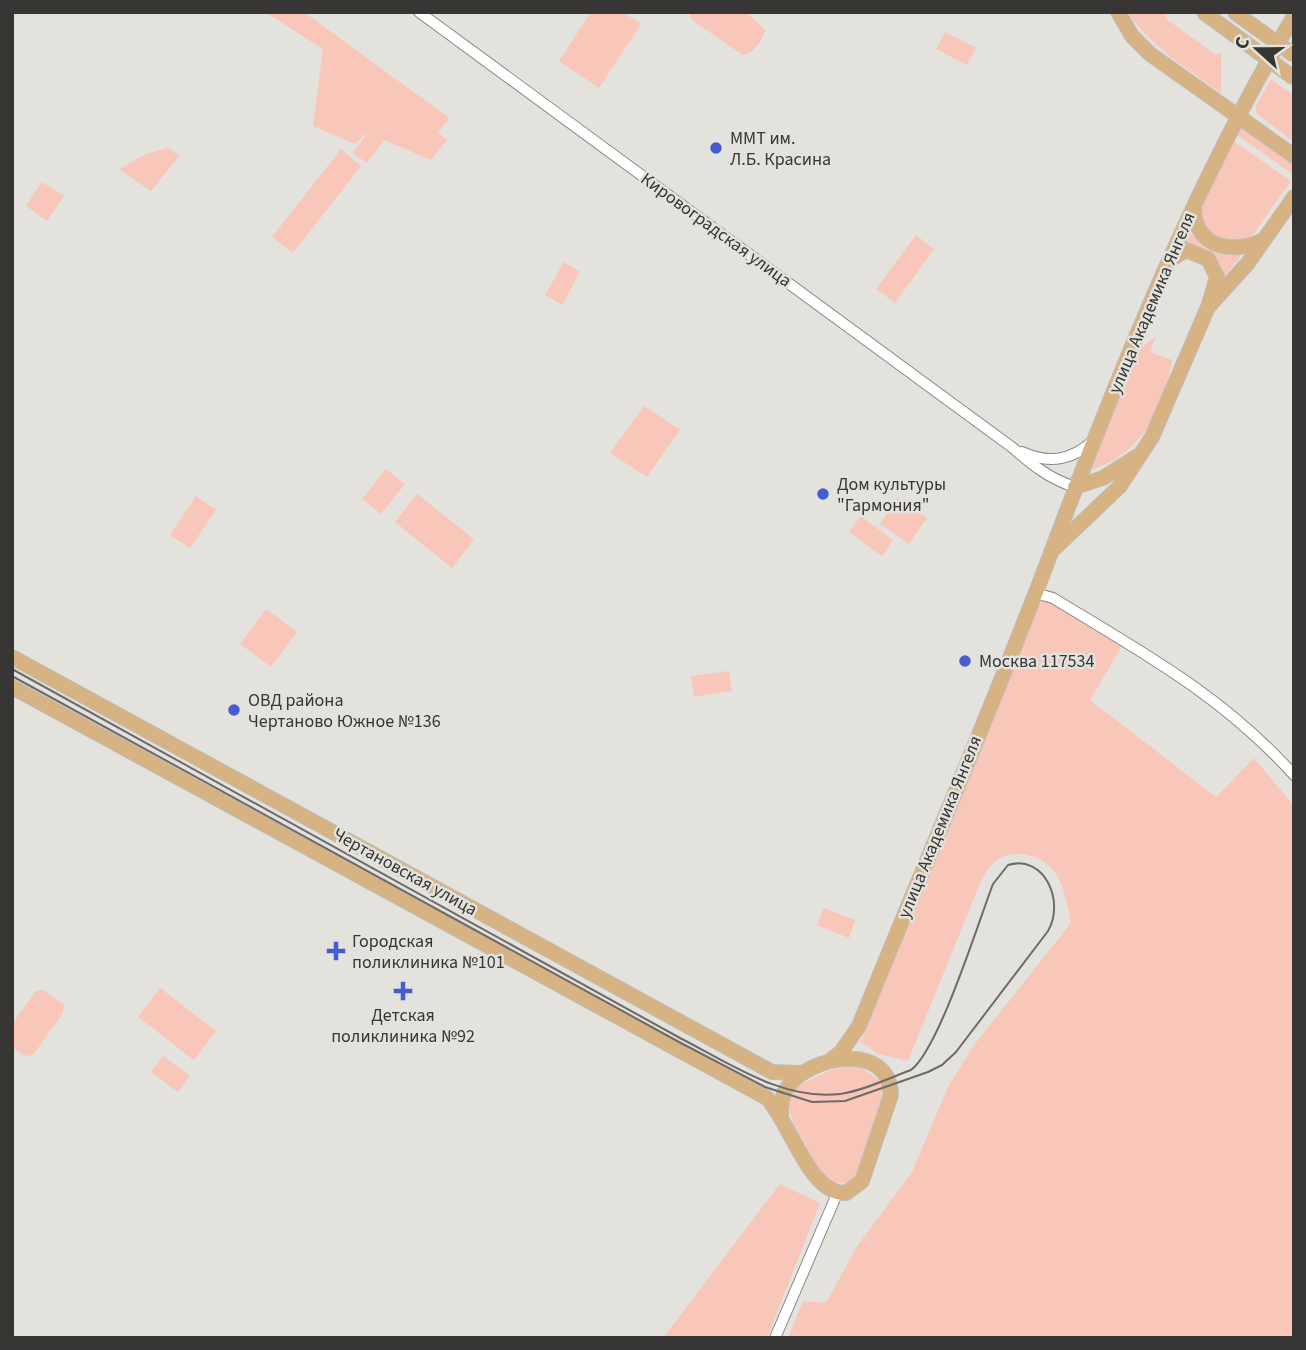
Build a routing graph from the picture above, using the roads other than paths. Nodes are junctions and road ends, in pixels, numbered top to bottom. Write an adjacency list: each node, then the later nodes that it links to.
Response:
1 (419, 12): 16 (street, Кировоградская улица)
2 (1118, 12): 8 (main road)
3 (1203, 12): 7 (main road, bridge)
4 (1234, 12): 6 (main road, bridge)
5 (1294, 16): 8 (main road, улица Академика Янгеля)
6 (1294, 55)
7 (1294, 78)
8 (1237, 117): 9 (main road); 11 (main road, улица Академика Янгеля)
9 (1294, 156)
10 (1294, 197): 12 (main road, улица Академика Янгеля)
11 (1194, 204): 12 (main road); 13 (main road, улица Академика Янгеля)
12 (1264, 239): 14 (main road, улица Академика Янгеля)
13 (1169, 261): 14 (main road); 15 (main road, улица Академика Янгеля)
14 (1208, 307): 17 (main road, улица Академика Янгеля)
15 (1093, 441): 16 (street, Кировоградская улица); 18 (main road, улица Академика Янгеля)
16 (1013, 448): 18 (street, Кировоградская улица)
17 (1143, 452): 18 (main road); 19 (main road, улица Академика Янгеля)
18 (1075, 487): 19 (main road, улица Академика Янгеля)
19 (1052, 550): 20 (main road, улица Академика Янгеля)
20 (1035, 593): 23 (street); 26 (main road, улица Академика Янгеля)
21 (12, 657): 24 (main road, Чертановская улица)
22 (12, 687): 25 (main road, Чертановская улица)
23 (1294, 775)
24 (353, 844): 25 (main road); 29 (main road, Чертановская улица)
25 (337, 864): 30 (main road, Чертановская улица)
26 (859, 1026): 27 (main road, улица Академика Янгеля); 28 (main road)
27 (831, 1060): 28 (main road); 29 (main road, Чертановская улица)
28 (880, 1071): 31 (main road)
29 (803, 1073): 30 (main road)
30 (781, 1116): 31 (main road, Чертановская улица)
31 (837, 1194): 32 (street)
32 (775, 1338)

